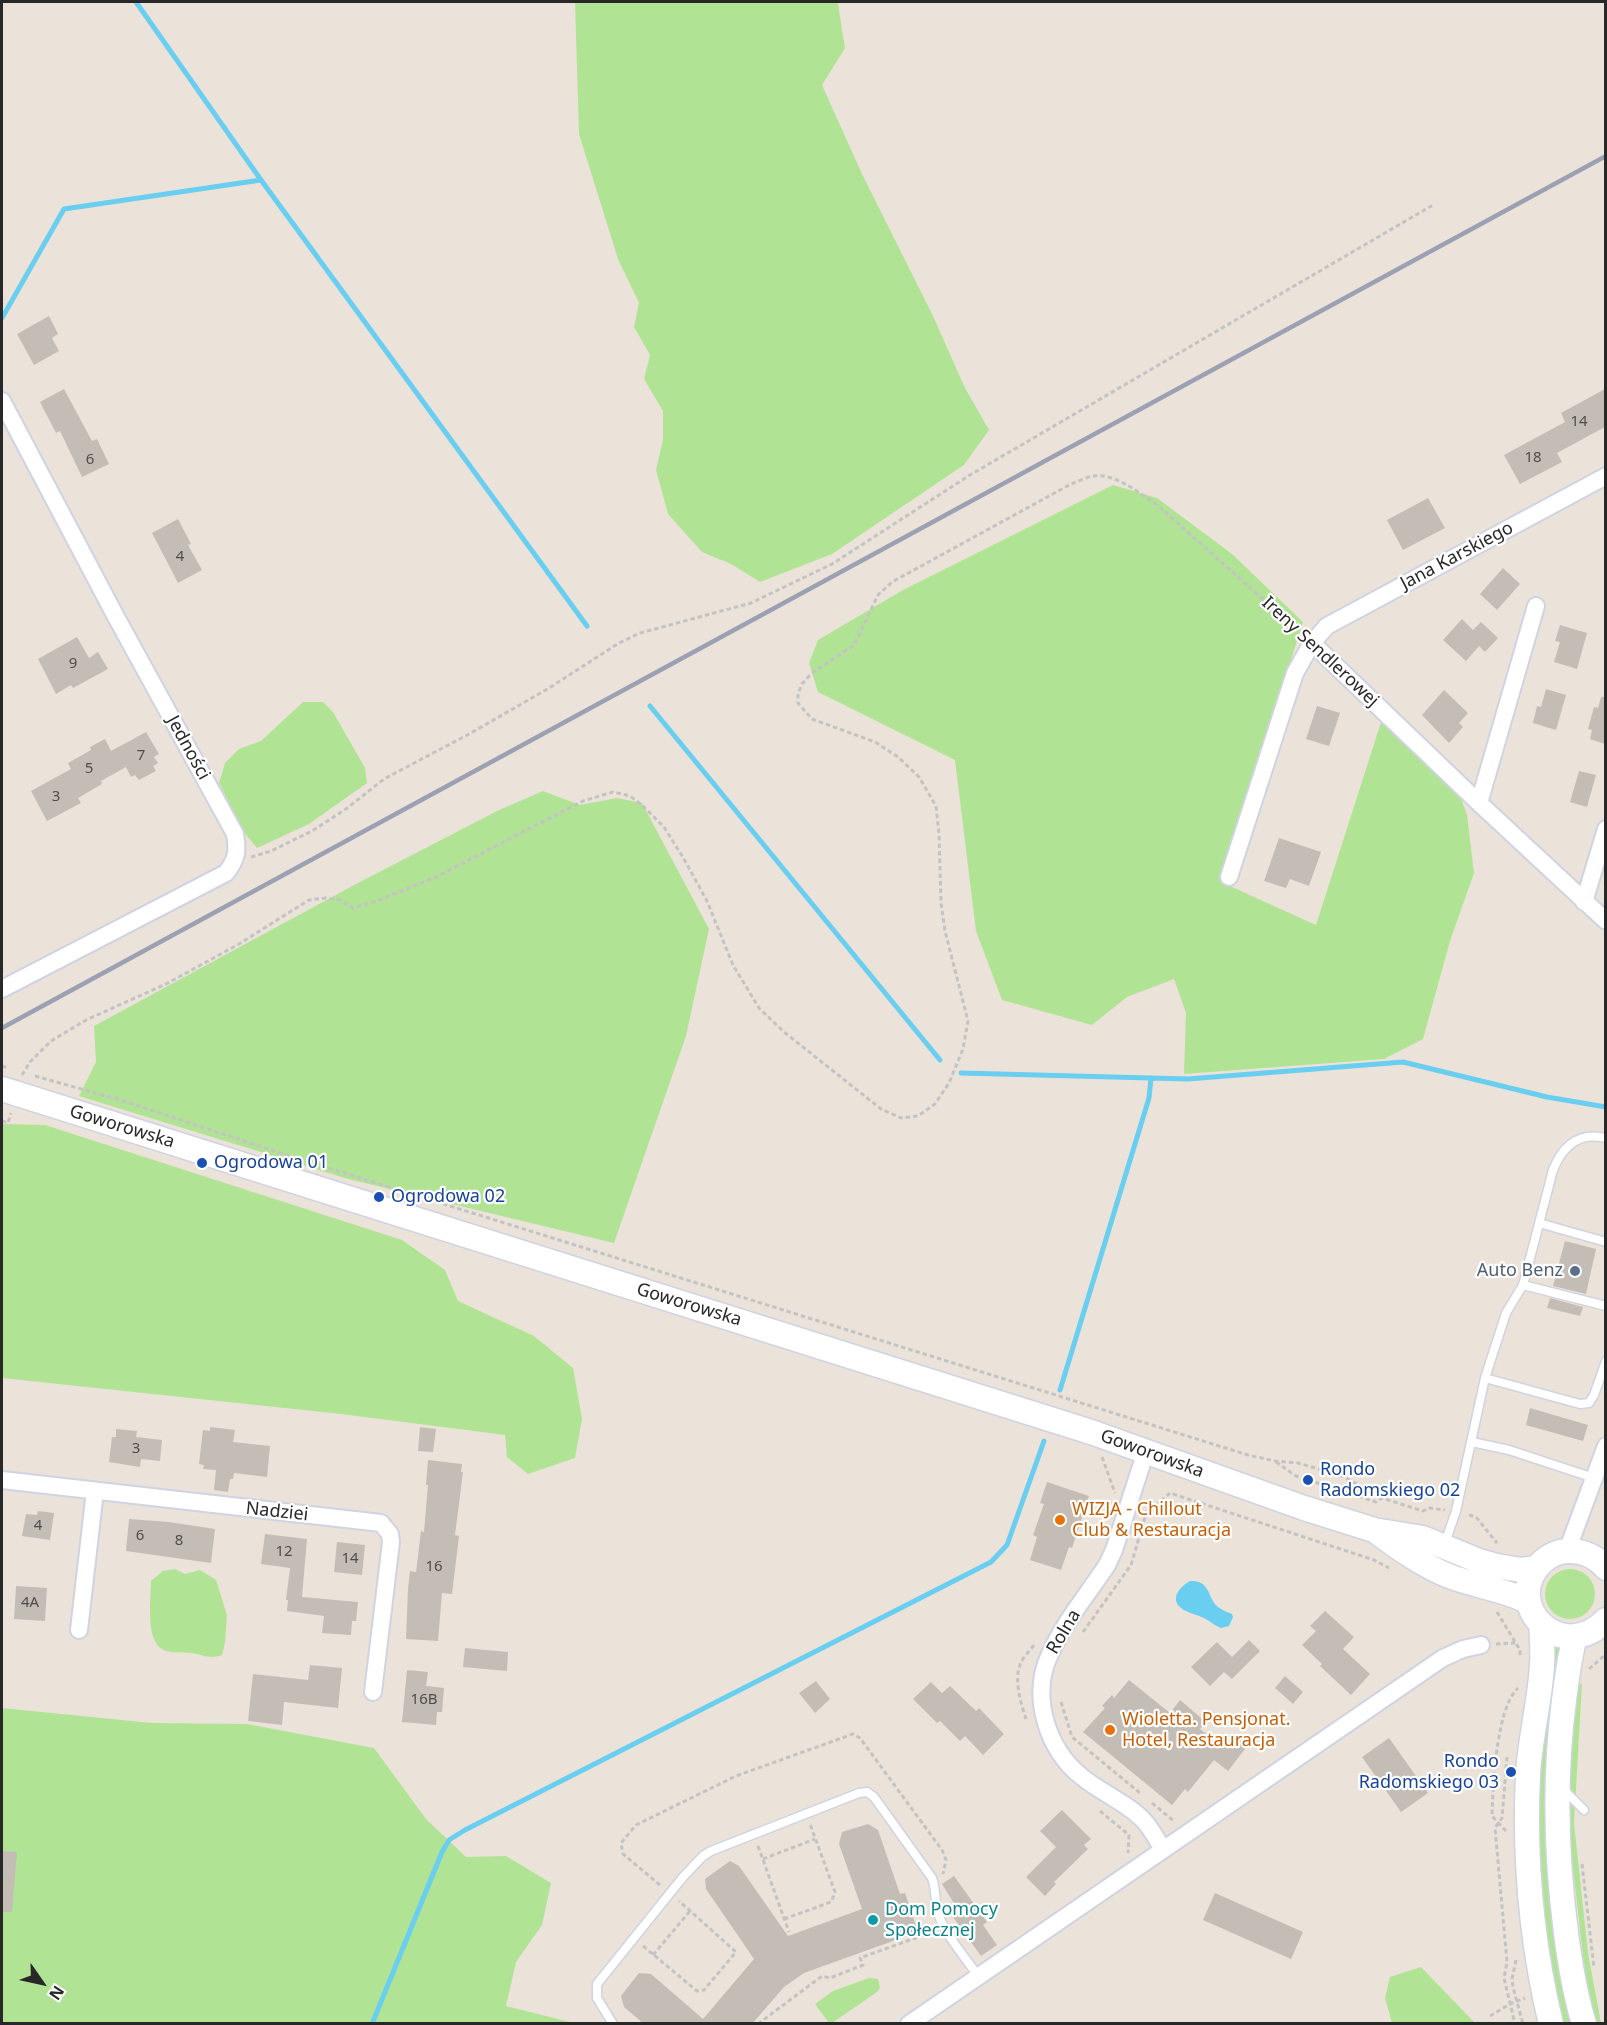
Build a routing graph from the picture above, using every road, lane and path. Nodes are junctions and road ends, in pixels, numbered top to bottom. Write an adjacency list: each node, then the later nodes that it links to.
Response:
1 (1433, 205): 8 (path)
2 (2, 401): 8 (street, Jedności)
3 (1605, 476): 5 (street, Jana Karskiego)
4 (1536, 606): 6 (street)
5 (1312, 643): 6 (street, Ireny Sendlerowej); 9 (street, Jana Karskiego); 26 (path, Ireny Sendlerowej)
6 (1479, 803): 10 (street, Ireny Sendlerowej)
7 (1605, 829): 10 (street)
8 (235, 862): 12 (street)
9 (1229, 877)
10 (1584, 902): 11 (street, Ireny Sendlerowej)
11 (1605, 921)
12 (2, 989)
13 (2, 1066): 14 (path)
14 (7, 1079): 25 (main road, Goworowska)
15 (1605, 1138): 16 (lane)
16 (1539, 1223): 17 (lane); 18 (lane)
17 (1605, 1242)
18 (1524, 1285): 19 (lane); 21 (lane)
19 (1605, 1306)
20 (1605, 1361): 21 (lane)
21 (1485, 1378): 22 (lane)
22 (1472, 1442): 27 (lane); 33 (lane)
23 (1604, 1450): 27 (street)
24 (1099, 1451): 30 (path)
25 (1146, 1451): 30 (street, Rolna); 32 (main road, Goworowska)
26 (1275, 1461): 26 (path)
27 (1594, 1478): 34 (street)
28 (2, 1480): 29 (street, Nadziei)
29 (94, 1491): 42 (street); 50 (street, Nadziei)
30 (1129, 1501): 31 (path); 65 (street, Rolna)
31 (1148, 1507): 37 (path); 43 (path)
32 (1374, 1530): 33 (main road, Goworowska); 38 (main road, Goworowska)
33 (1443, 1546): 35 (main road, Goworowska)
34 (1567, 1551): 35 (main road); 36 (main road)
35 (1537, 1568): 38 (main road)
36 (1605, 1568)
37 (1394, 1571)
38 (1529, 1602): 41 (main road)
39 (1495, 1610): 48 (path)
40 (1605, 1620): 44 (main road)
41 (1541, 1624): 44 (main road); 76 (main road)
42 (79, 1630)
43 (1083, 1633)
44 (1575, 1637): 56 (main road)
45 (1038, 1639): 54 (path)
46 (1481, 1646): 65 (street)
47 (1605, 1654): 49 (path)
48 (1520, 1663)
49 (1586, 1671)
50 (373, 1692)
51 (1511, 1694): 52 (path)
52 (1520, 1695)
53 (1059, 1696): 57 (path)
54 (1027, 1720)
55 (1508, 1752): 77 (path)
56 (1558, 1781): 59 (lane); 84 (main road)
57 (1140, 1793)
58 (1149, 1800): 62 (path)
59 (1584, 1810)
60 (1100, 1811): 66 (path)
61 (806, 1814): 63 (lane); 64 (path); 71 (lane)
62 (1181, 1823)
63 (754, 1834): 67 (path); 79 (lane)
64 (815, 1839): 67 (path); 70 (path)
65 (1163, 1849): 75 (street)
66 (1128, 1854)
67 (763, 1859): 70 (path)
68 (1582, 1863): 74 (path)
69 (690, 1911): 73 (path)
70 (784, 1920): 72 (path)
71 (945, 1927): 75 (lane); 80 (path)
72 (789, 1932)
73 (653, 1955)
74 (1594, 1972)
75 (978, 1976): 81 (street)
76 (1544, 1991): 77 (path); 83 (main road)
77 (1510, 2004): 78 (path); 82 (path)
78 (1490, 2016)
79 (613, 2024)
80 (758, 2024)
81 (909, 2024)
82 (1515, 2024)
83 (1551, 2024)
84 (1584, 2024)

